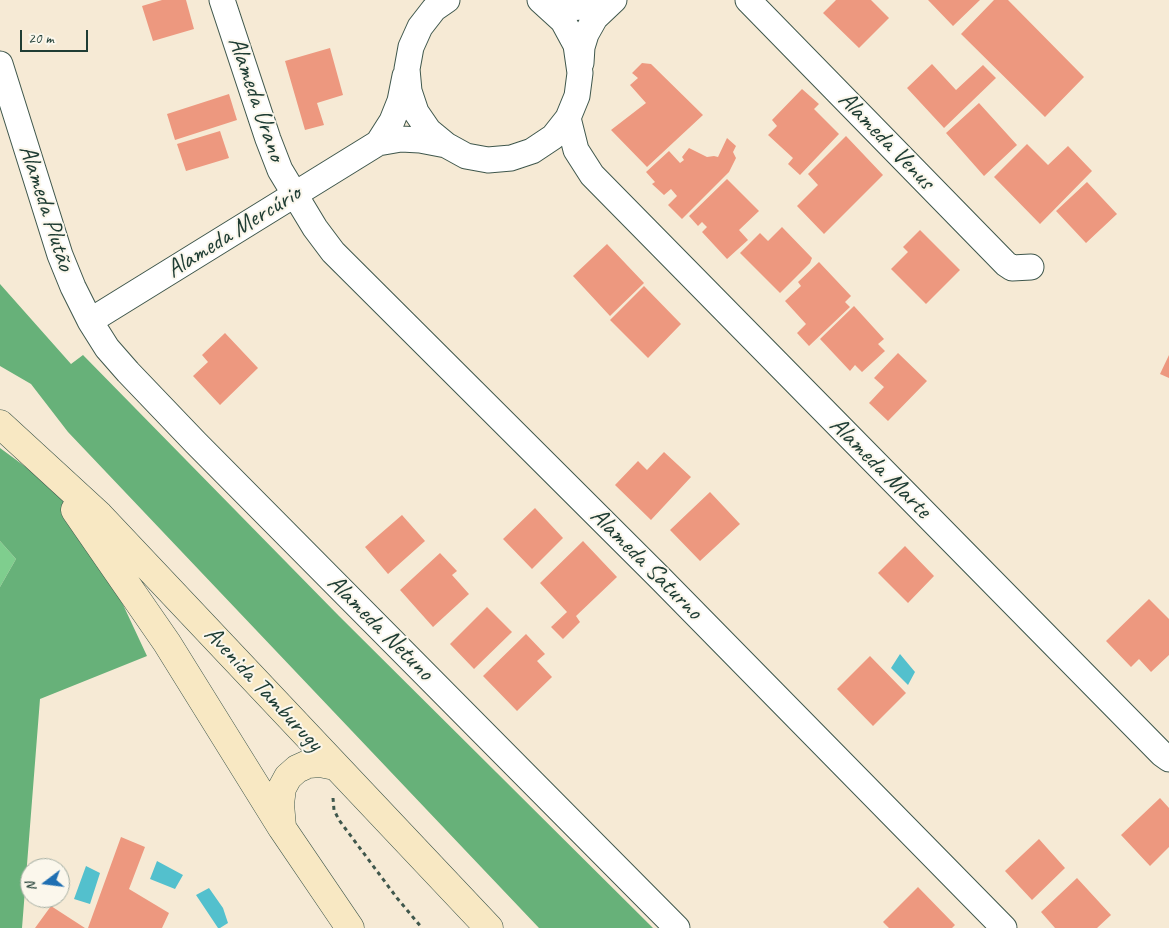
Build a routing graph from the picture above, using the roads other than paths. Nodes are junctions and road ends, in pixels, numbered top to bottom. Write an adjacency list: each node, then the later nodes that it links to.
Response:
1 (222, 0): 15 (street, Alameda Urano)
2 (610, 0): 5 (street)
3 (614, 0): 9 (street)
4 (748, 0): 16 (street, Alameda Venus)
5 (541, 1): 9 (street)
6 (440, 3): 8 (street, Alameda Mercúrio)
7 (0, 64): 17 (street, Alameda Plutão)
8 (407, 69): 11 (street, Alameda Mercúrio); 12 (street)
9 (580, 73): 10 (street)
10 (568, 118): 13 (street); 14 (street, Alameda Marte)
11 (378, 143): 12 (street, Alameda Mercúrio); 15 (street, Alameda Mercúrio)
12 (446, 145): 13 (street)
13 (532, 151): 14 (street, Alameda Marte)
14 (592, 175): 20 (street, Alameda Marte)
15 (295, 195): 17 (street, Alameda Mercúrio); 26 (street, Alameda Saturno)
16 (1031, 267)
17 (90, 321): 25 (street, Alameda Netuno)
18 (0, 424): 19 (main road, Avenida Tamburugy)
19 (34, 454): 21 (main road, Avenida Tamburugy); 22 (main road, Avenida Tamburugy)
20 (1169, 760)
21 (335, 766): 22 (main road); 24 (main road, Avenida Tamburugy)
22 (282, 828): 23 (main road, Avenida Tamburugy)
23 (350, 928)
24 (489, 928)
25 (677, 928)
26 (1004, 928)

